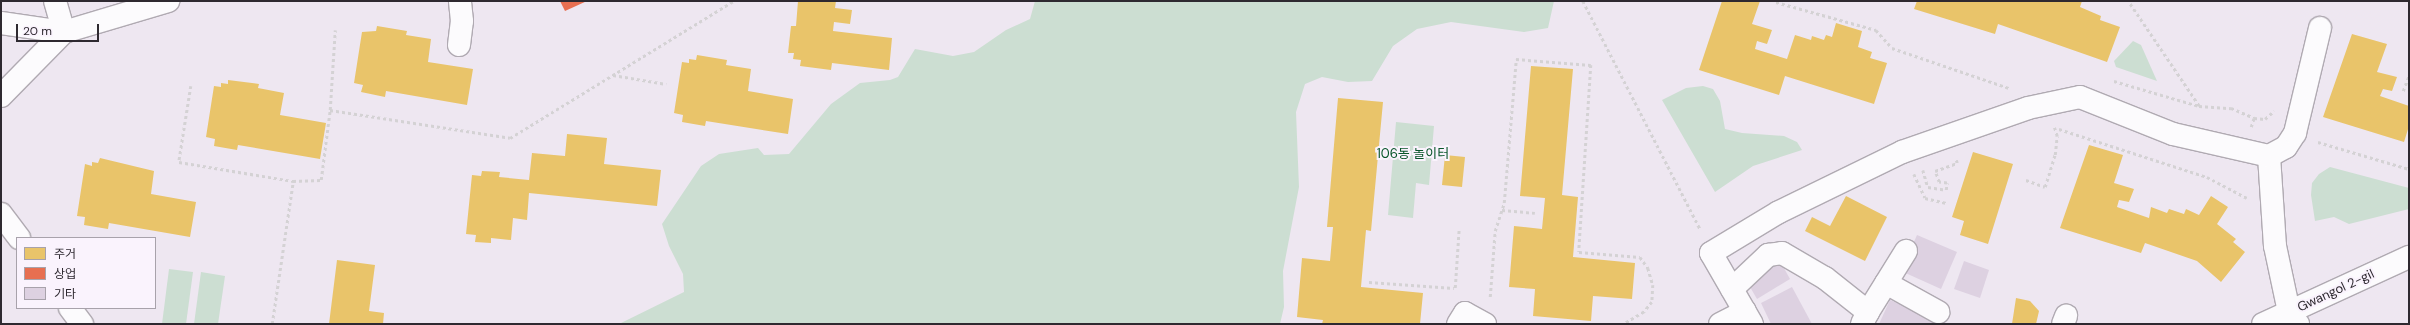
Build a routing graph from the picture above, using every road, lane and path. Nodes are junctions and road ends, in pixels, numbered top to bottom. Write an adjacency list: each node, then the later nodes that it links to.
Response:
1 (55, 1): 11 (street)
2 (168, 1): 11 (street)
3 (460, 1): 12 (street)
4 (734, 1): 14 (path)
5 (1584, 1): 42 (path)
6 (2128, 1): 21 (path)
7 (1776, 2): 17 (path)
8 (1, 23): 11 (street)
9 (2320, 28): 28 (street)
10 (335, 30): 23 (path)
11 (64, 32): 19 (street)
12 (459, 45)
13 (2409, 74): 18 (path)
14 (612, 75): 15 (path); 23 (path)
15 (666, 84)
16 (191, 86): 33 (path)
17 (2015, 90)
18 (2403, 91)
19 (1, 96)
20 (2094, 103): 21 (path); 28 (street); 42 (street)
21 (2199, 106): 22 (path)
22 (2277, 108)
23 (330, 110): 33 (path)
24 (2048, 124): 25 (path)
25 (2055, 128): 32 (path); 34 (path)
26 (2310, 140): 31 (path)
27 (1954, 155): 29 (path)
28 (2268, 156): 54 (street)
29 (1921, 164)
30 (1912, 168): 35 (path)
31 (2409, 169)
32 (2026, 180)
33 (293, 181): 56 (path)
34 (2250, 200)
35 (1946, 203)
36 (1502, 210): 37 (path); 49 (path); 59 (path)
37 (1535, 212)
38 (1, 214): 40 (street)
39 (1459, 228): 46 (path)
40 (18, 237)
41 (1906, 251): 45 (street)
42 (1711, 253): 48 (street)
43 (2409, 257): 54 (street, Gwangol 2-gil)
44 (1369, 282): 46 (path)
45 (1886, 283): 51 (street); 53 (street)
46 (1454, 288): 47 (path)
47 (1461, 288)
48 (1732, 289): 52 (street); 53 (street)
49 (1494, 302)
50 (71, 309): 55 (street)
51 (1938, 312)
52 (1748, 318): 60 (street)
53 (1865, 318)
54 (2293, 318): 61 (street, Gwangol 2-gil)
55 (82, 324)
56 (272, 324)
57 (1458, 324): 58 (street)
58 (1485, 324)
59 (1624, 324)
60 (1720, 324)
61 (2263, 324)

